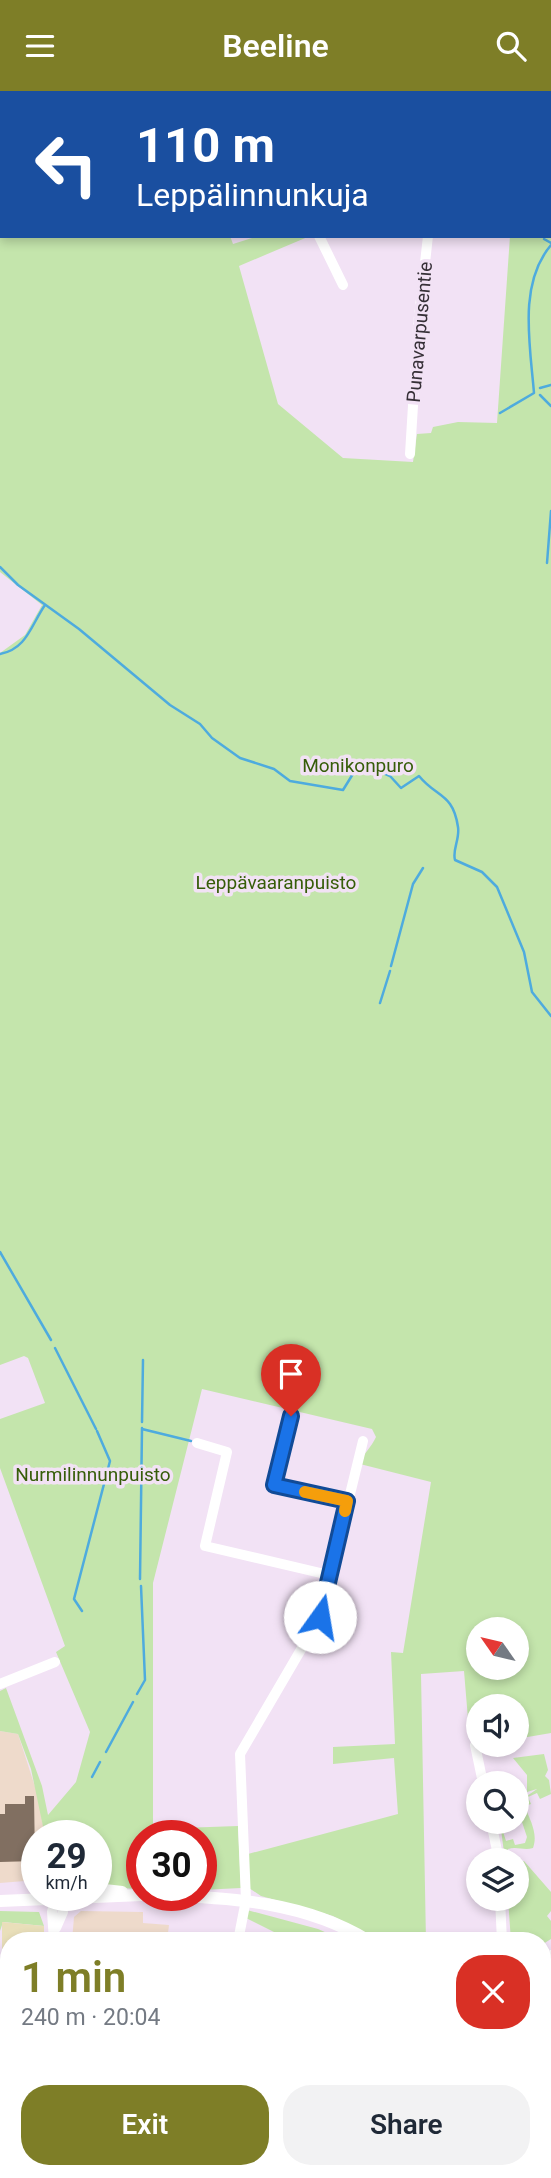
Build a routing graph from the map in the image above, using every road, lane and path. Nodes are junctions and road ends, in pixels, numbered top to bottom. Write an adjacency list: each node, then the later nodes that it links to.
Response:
1 (320, 238): 3 (street)
2 (428, 238): 4 (street, Punavarpusentie)
3 (343, 285)
4 (410, 454)
5 (291, 1416): 8 (street)
6 (363, 1441): 8 (street)
7 (197, 1443): 9 (street)
8 (347, 1501): 9 (street)
9 (330, 1575): 16 (street)
10 (55, 1662): 11 (street)
11 (0, 1684)
12 (21, 1892): 13 (main road)
13 (0, 1893)
14 (217, 1898): 16 (main road)
15 (21, 1900): 17 (main road)
16 (246, 1900): 21 (street); 22 (main road)
17 (0, 1901)
18 (54, 1911): 20 (street)
19 (501, 1911): 23 (street)
20 (55, 1932)
21 (240, 1932)
22 (350, 1932)
23 (502, 1932)

